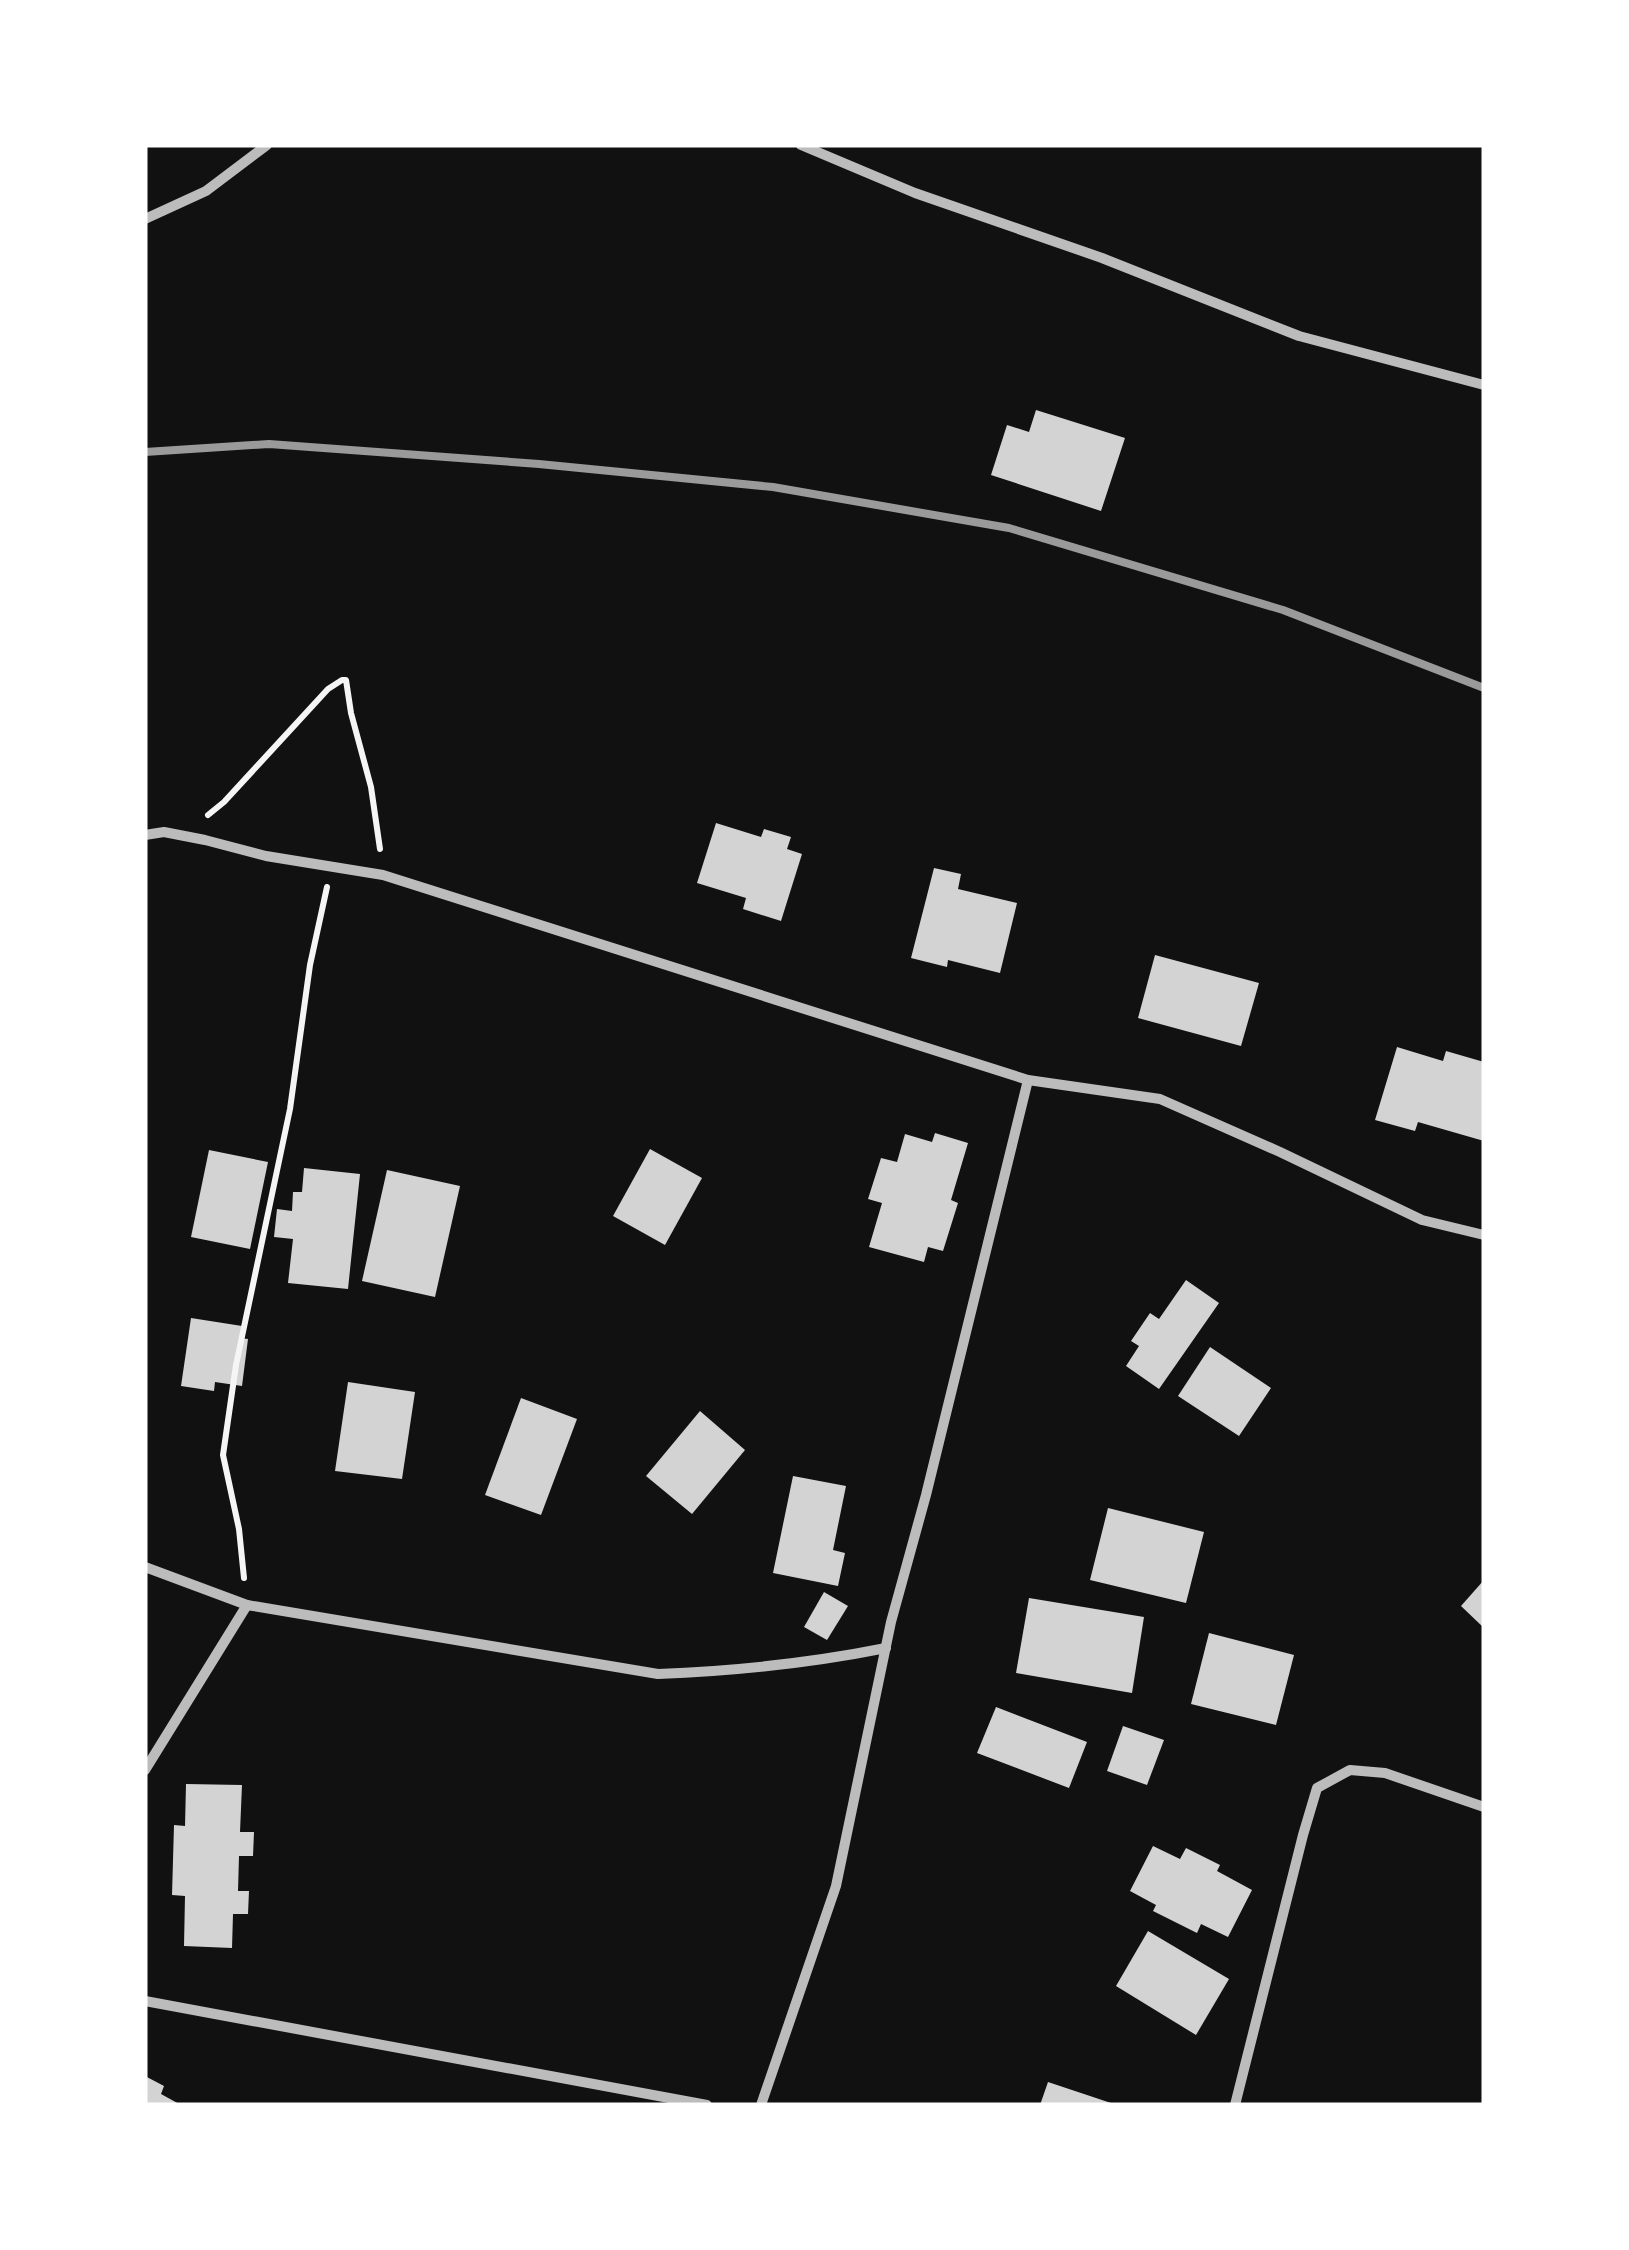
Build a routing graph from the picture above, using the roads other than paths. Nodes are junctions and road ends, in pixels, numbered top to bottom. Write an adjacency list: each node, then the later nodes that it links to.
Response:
1 (268, 145): 3 (street)
2 (801, 145): 4 (street)
3 (145, 219)
4 (1484, 385)
5 (145, 835): 6 (street)
6 (1028, 1080): 7 (street); 10 (street)
7 (1484, 1234)
8 (145, 1567): 9 (street)
9 (247, 1604): 10 (street); 11 (street)
10 (886, 1648): 15 (street)
11 (145, 1770)
12 (1484, 1807): 16 (street)
13 (145, 2001): 14 (street)
14 (708, 2105)
15 (761, 2105)
16 (1235, 2105)

